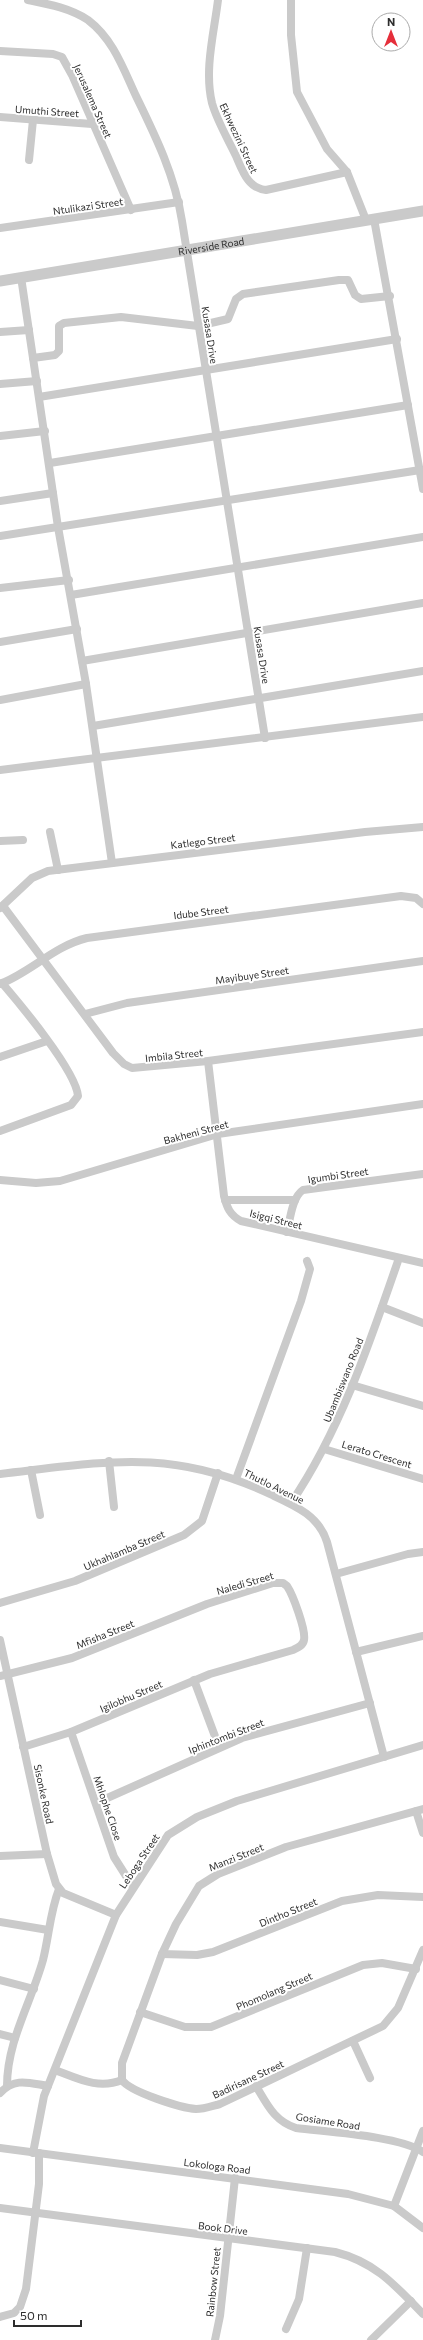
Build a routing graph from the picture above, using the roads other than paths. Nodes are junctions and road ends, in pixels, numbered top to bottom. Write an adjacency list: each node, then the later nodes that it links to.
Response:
1 (28, 0): 10 (street, Kusasa Drive)
2 (218, 0): 9 (street, Ekhwezini Street)
3 (291, 0): 9 (street)
4 (0, 51): 7 (street, Jerusalema Street)
5 (0, 117): 6 (street, Umuthi Street)
6 (33, 120): 7 (street, Umuthi Street); 8 (street)
7 (92, 124): 11 (street, Jerusalema Street)
8 (29, 160)
9 (347, 172): 13 (street)
10 (179, 202): 11 (street, Ntulikazi Street); 15 (street, Kusasa Drive)
11 (131, 210): 14 (street, Ntulikazi Street)
12 (423, 211): 13 (street, Riverside Road)
13 (370, 220): 15 (street, Riverside Road); 18 (street)
14 (0, 228)
15 (186, 250): 16 (street, Riverside Road); 19 (street, Kusasa Drive)
16 (21, 277): 17 (street, Riverside Road); 20 (street)
17 (0, 281)
18 (390, 296): 19 (street); 22 (street)
19 (198, 326): 23 (street); 24 (street, Kusasa Drive)
20 (29, 330): 21 (street); 23 (street)
21 (0, 332)
22 (397, 339): 24 (street); 28 (street)
23 (33, 358): 25 (street)
24 (205, 370): 27 (street); 31 (street, Kusasa Drive)
25 (37, 381): 26 (street); 27 (street)
26 (0, 384)
27 (39, 397): 29 (street)
28 (408, 405): 31 (street); 33 (street)
29 (45, 432): 30 (street); 32 (street)
30 (0, 436)
31 (216, 436): 32 (street); 37 (street, Kusasa Drive)
32 (50, 463): 35 (street)
33 (420, 470): 34 (street); 37 (street)
34 (423, 488)
35 (53, 493): 36 (street); 38 (street)
36 (0, 501)
37 (226, 501): 38 (street); 41 (street, Kusasa Drive)
38 (58, 527): 39 (street); 42 (street)
39 (0, 536)
40 (423, 537): 41 (street)
41 (238, 569): 44 (street); 47 (street, Kusasa Drive)
42 (68, 580): 43 (street); 44 (street)
43 (0, 588)
44 (71, 595): 46 (street)
45 (423, 603): 47 (street)
46 (77, 629): 48 (street); 49 (street)
47 (248, 633): 49 (street); 52 (street, Kusasa Drive)
48 (0, 642)
49 (82, 661): 51 (street)
50 (423, 671): 52 (street)
51 (86, 684): 53 (street); 55 (street)
52 (259, 698): 55 (street); 56 (street, Kusasa Drive)
53 (0, 700)
54 (423, 717): 56 (street)
55 (93, 726): 57 (street)
56 (265, 738): 57 (street)
57 (98, 758): 58 (street); 63 (street)
58 (0, 770)
59 (423, 827): 63 (street, Katlego Street)
60 (50, 832): 64 (street)
61 (23, 840): 62 (street)
62 (0, 841)
63 (112, 863): 64 (street, Katlego Street)
64 (58, 870): 66 (street, Katlego Street)
65 (423, 904): 67 (street, Idube Street)
66 (2, 907): 67 (street, Imbila Street)
67 (43, 959): 69 (street, Idube Street); 70 (street, Imbila Street)
68 (423, 961): 70 (street, Mayibuye Street)
69 (1, 983): 72 (street)
70 (85, 1014): 74 (street, Imbila Street)
71 (423, 1032): 74 (street, Imbila Street)
72 (47, 1041): 73 (street); 76 (street)
73 (0, 1057)
74 (208, 1061): 77 (street, Isigqi Street)
75 (423, 1104): 77 (street, Bakheni Street)
76 (0, 1131)
77 (218, 1134): 79 (street, Bakheni Street); 80 (street, Isigqi Street)
78 (423, 1174): 81 (street, Igumbi Street)
79 (0, 1180)
80 (225, 1200): 81 (street); 82 (street, Isigqi Street)
81 (295, 1200): 82 (street)
82 (287, 1232): 83 (street, Isigqi Street)
83 (399, 1258): 85 (street, Isigqi Street); 86 (street, Ubambiswano Road)
84 (307, 1261): 95 (street)
85 (423, 1263)
86 (382, 1307): 87 (street); 88 (street, Ubambiswano Road)
87 (423, 1323)
88 (352, 1385): 89 (street); 90 (street, Ubambiswano Road)
89 (423, 1406)
90 (324, 1449): 96 (street, Lerato Crescent); 97 (street, Ubambiswano Road)
91 (109, 1461): 92 (street, Thutlo Avenue); 93 (street, Thutlo Avenue); 98 (street)
92 (31, 1470): 94 (street, Thutlo Avenue); 99 (street)
93 (218, 1473): 95 (street, Thutlo Avenue); 102 (street, Ukhahlamba Street)
94 (0, 1474)
95 (236, 1479): 97 (street, Thutlo Avenue)
96 (423, 1479)
97 (291, 1503): 101 (street, Thutlo Avenue)
98 (114, 1506)
99 (40, 1515)
100 (423, 1552): 101 (street)
101 (336, 1574): 106 (street, Thutlo Avenue)
102 (0, 1602)
103 (207, 1604): 107 (street, Naledi Street); 108 (street, Mfisha Street)
104 (423, 1636): 106 (street)
105 (0, 1640): 108 (street, Sisonke Road)
106 (356, 1652): 110 (street, Thutlo Avenue)
107 (247, 1663): 109 (street, Igilobhu Street)
108 (4, 1675): 113 (street, Sisonke Road)
109 (194, 1680): 111 (street, Igilobhu Street); 114 (street)
110 (370, 1703): 114 (street, Iphintombi Street); 115 (street, Thutlo Avenue)
111 (71, 1732): 113 (street, Igilobhu Street); 116 (street, Mhlophe Close)
112 (423, 1745): 115 (street, Leboga Street)
113 (23, 1747): 119 (street, Sisonke Road)
114 (219, 1747): 116 (street, Iphintombi Street)
115 (384, 1757): 121 (street, Leboga Street)
116 (96, 1803): 121 (street, Mhlophe Close)
117 (420, 1810): 118 (street); 128 (street, Manzi Street)
118 (423, 1833)
119 (47, 1854): 120 (street); 122 (street, Sisonke Road)
120 (0, 1856)
121 (133, 1887): 124 (street, Leboga Street)
122 (58, 1889): 124 (street); 126 (street)
123 (423, 1897): 128 (street, Dintho Street)
124 (116, 1915): 136 (street, Leboga Street)
125 (0, 1922): 126 (street)
126 (48, 1930): 131 (street)
127 (423, 1950): 129 (street, Badirisane Street)
128 (162, 1954): 132 (street, Manzi Street)
129 (416, 1969): 132 (street, Phomolang Street); 135 (street, Badirisane Street)
130 (0, 1980): 131 (street)
131 (34, 1989): 134 (street)
132 (140, 2012): 138 (street, Manzi Street)
133 (0, 2034): 134 (street)
134 (15, 2038): 139 (street)
135 (353, 2042): 137 (street); 141 (street, Badirisane Street)
136 (55, 2070): 138 (street); 140 (street, Leboga Street)
137 (370, 2078)
138 (122, 2080): 141 (street, Badirisane Street)
139 (7, 2086): 140 (street); 142 (street)
140 (48, 2086): 146 (street, Leboga Street)
141 (256, 2086): 145 (street, Gosiame Road)
142 (0, 2093)
143 (423, 2131): 145 (street)
144 (0, 2148): 146 (street, Lokologa Road)
145 (419, 2150): 148 (street)
146 (36, 2153): 147 (street, Lokologa Road); 150 (street, Leboga Street)
147 (235, 2178): 148 (street, Lokologa Road); 152 (street, Rainbow Street)
148 (394, 2206): 151 (street, Lokologa Road)
149 (0, 2208): 150 (street, Book Drive)
150 (36, 2213): 152 (street, Book Drive); 156 (street, Leboga Street)
151 (423, 2228)
152 (228, 2239): 153 (street, Book Drive); 158 (street, Rainbow Street)
153 (307, 2248): 154 (street, Book Drive); 157 (street)
154 (411, 2301): 155 (street, Book Drive); 159 (street)
155 (423, 2314)
156 (0, 2317)
157 (286, 2329)
158 (215, 2340)
159 (371, 2340)

